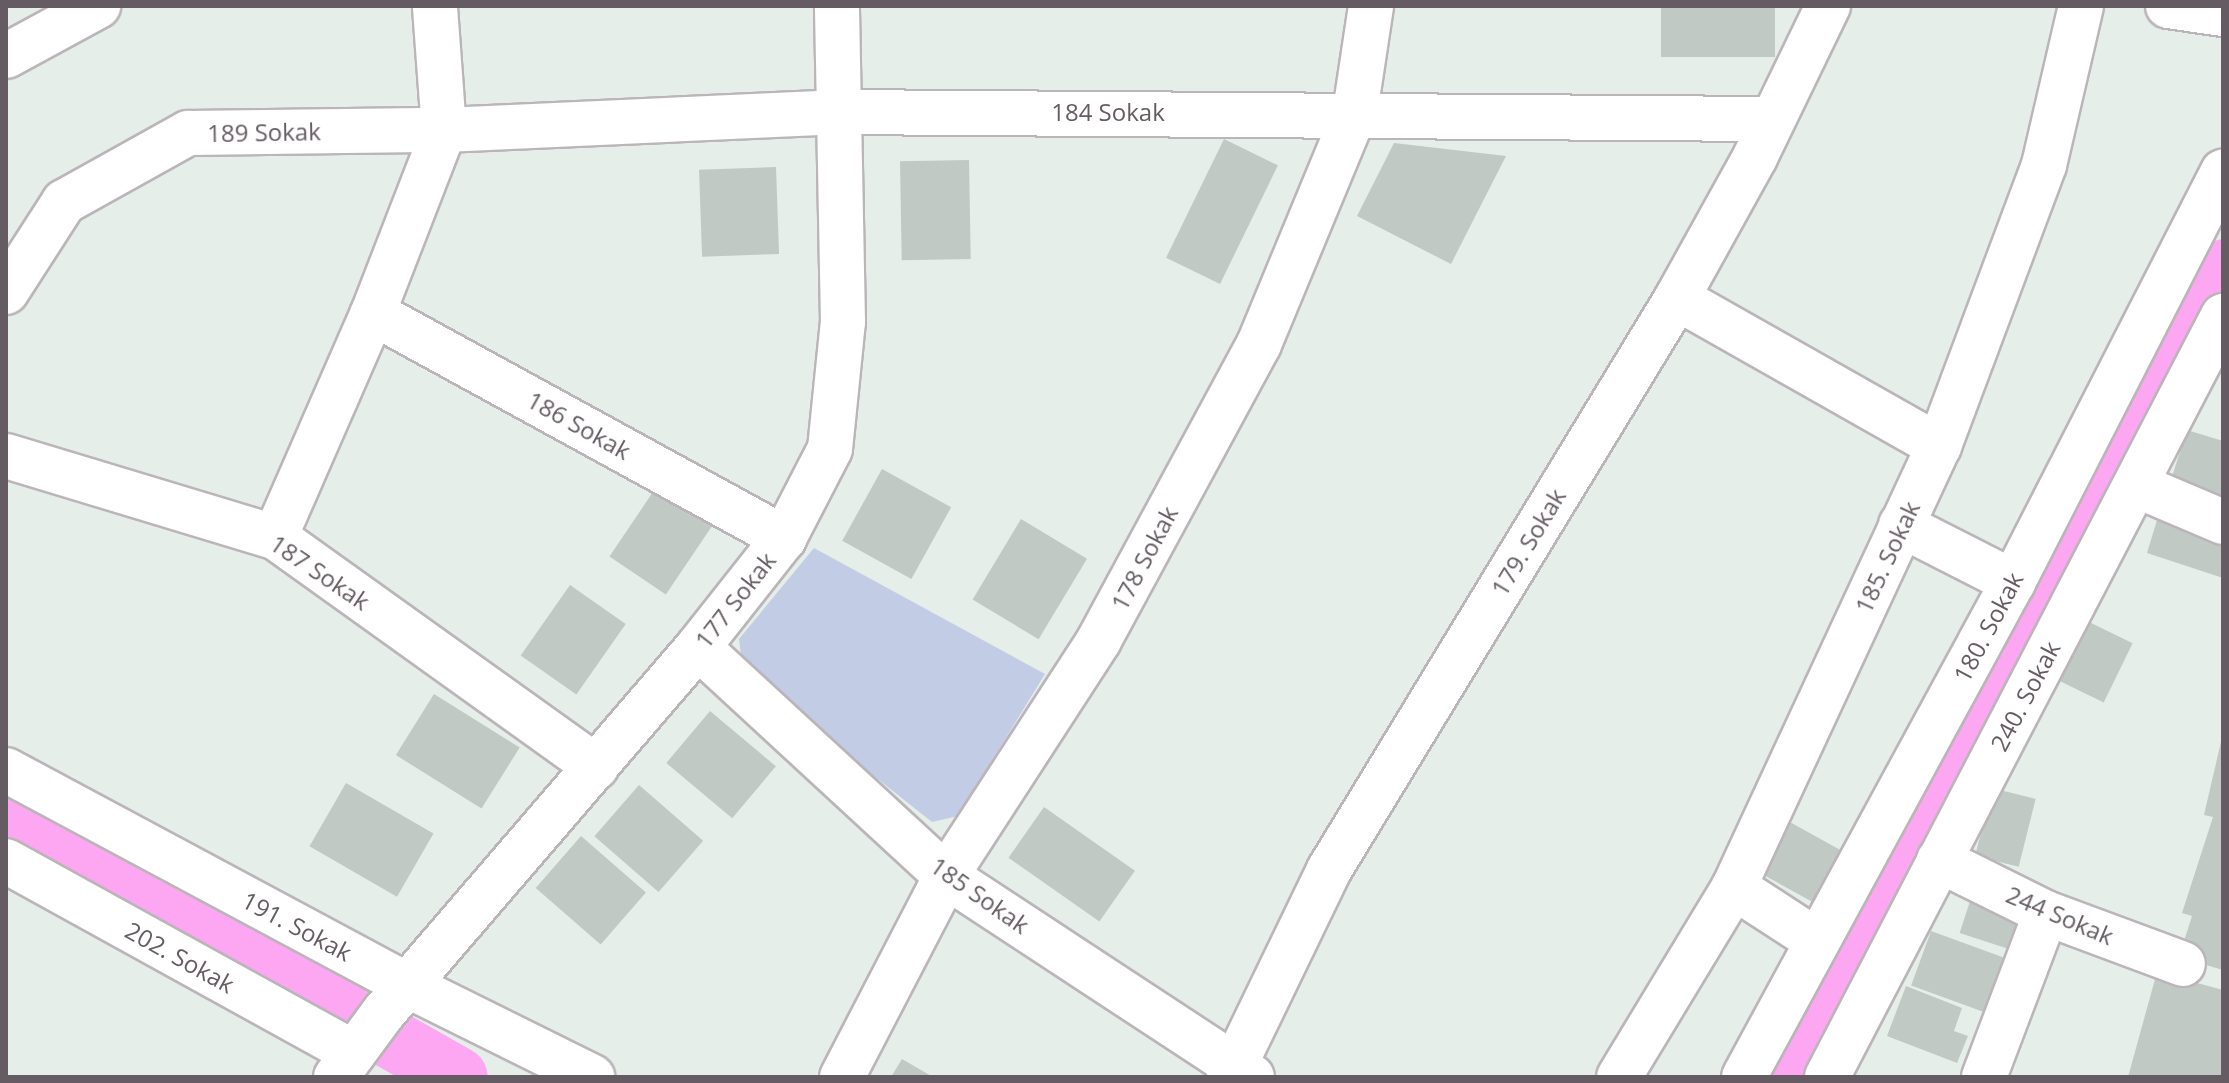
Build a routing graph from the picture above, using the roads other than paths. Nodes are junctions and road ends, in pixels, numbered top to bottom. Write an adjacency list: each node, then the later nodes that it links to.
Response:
1 (98, 6): 9 (street)
2 (435, 6): 13 (street)
3 (837, 6): 10 (street, 177 Sokak)
4 (1371, 6): 11 (street, 178 Sokak)
5 (1828, 6): 12 (street, 179. Sokak)
6 (2081, 6): 19 (street, 185. Sokak)
7 (2168, 6): 8 (street)
8 (2223, 14)
9 (6, 56)
10 (836, 112): 11 (street, 184 Sokak); 13 (street, 184 Sokak); 25 (street, 177 Sokak)
11 (1355, 112): 12 (street, 184 Sokak); 32 (street, 178 Sokak)
12 (1772, 119): 16 (street, 179. Sokak)
13 (444, 130): 15 (street, 189 Sokak); 17 (street)
14 (2223, 172): 26 (street, 180. Sokak)
15 (6, 292)
16 (1677, 298): 19 (street); 39 (street, 179. Sokak)
17 (373, 313): 24 (street); 25 (street, 186 Sokak)
18 (2223, 316): 21 (street, 240. Sokak)
19 (1939, 446): 23 (street, 185. Sokak)
20 (6, 456): 24 (street, 187 Sokak)
21 (2136, 485): 22 (street); 30 (street, 240. Sokak)
22 (2223, 522)
23 (1901, 525): 26 (street); 33 (street, 185. Sokak)
24 (275, 537): 28 (street, 187 Sokak)
25 (784, 538): 27 (street, 177 Sokak)
26 (2013, 582): 35 (street, 180. Sokak)
27 (698, 647): 28 (street, 177 Sokak); 32 (street, 185 Sokak)
28 (596, 767): 37 (street, 177 Sokak)
29 (6, 770): 37 (street, 191. Sokak)
30 (1939, 860): 34 (street, 244 Sokak); 44 (street, 240. Sokak)
31 (6, 861): 38 (street, 202. Sokak)
32 (946, 876): 39 (street, 185 Sokak); 41 (street, 178 Sokak)
33 (1734, 887): 35 (street); 42 (street, 185. Sokak)
34 (2046, 913): 36 (street, 244 Sokak); 45 (street)
35 (1817, 941): 43 (street, 180. Sokak)
36 (2183, 964)
37 (396, 999): 38 (street, 177 Sokak); 40 (street, 191. Sokak)
38 (345, 1065)
39 (1239, 1073)
40 (592, 1077)
41 (842, 1077)
42 (1619, 1077)
43 (1744, 1077)
44 (1827, 1077)
45 (1984, 1077)

